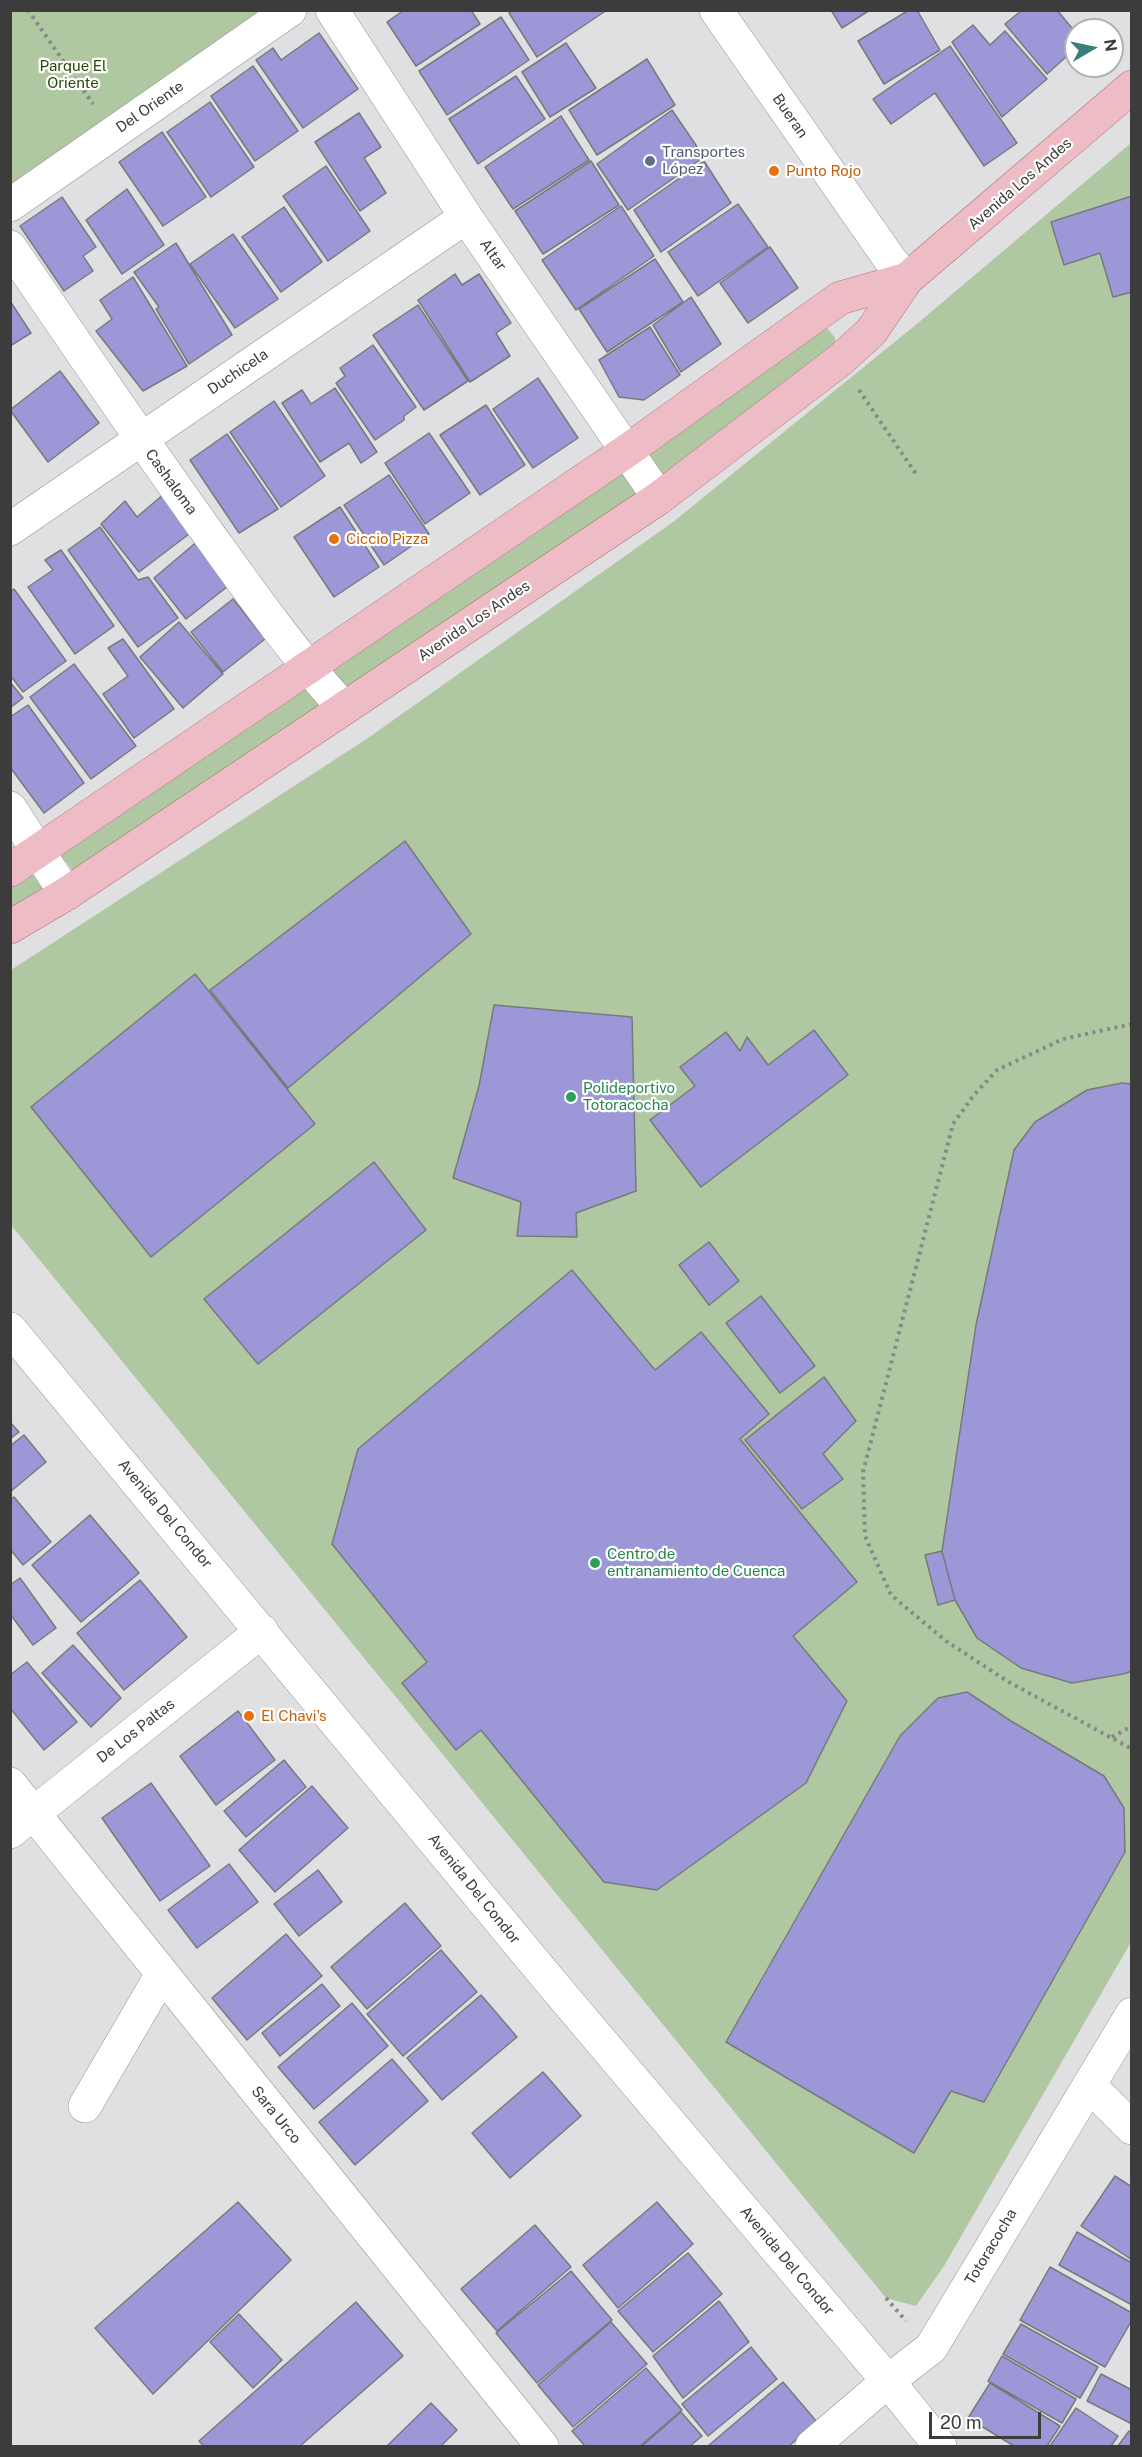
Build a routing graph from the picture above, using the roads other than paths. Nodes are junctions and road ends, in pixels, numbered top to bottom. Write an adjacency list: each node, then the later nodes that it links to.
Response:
1 (290, 10): 5 (street, Del Oriente)
2 (332, 10): 6 (street, Altar)
3 (716, 10): 8 (street, Bueran)
4 (1131, 87): 8 (main road, Avenida Los Andes)
5 (10, 204)
6 (466, 217): 9 (street, Duchicela); 10 (street, Altar)
7 (10, 247): 9 (street, Cashaloma)
8 (907, 279): 10 (main road, Avenida Los Andes); 11 (main road, Avenida Los Andes)
9 (140, 438): 12 (street, Duchicela); 13 (street, Cashaloma)
10 (628, 450): 11 (street, Altar); 13 (main road, Avenida Los Andes)
11 (658, 498): 14 (main road, Avenida Los Andes)
12 (10, 529)
13 (306, 667): 14 (street, Cashaloma); 16 (main road, Avenida Los Andes)
14 (344, 708): 18 (main road, Avenida Los Andes)
15 (10, 808): 16 (street)
16 (40, 851): 17 (main road, Avenida Los Andes); 18 (street)
17 (10, 870)
18 (66, 894): 19 (main road, Avenida Los Andes)
19 (10, 927)
20 (10, 1329): 21 (street, Avenida Del Condor)
21 (262, 1631): 23 (street, De Los Paltas); 29 (street, Avenida Del Condor)
22 (10, 1784): 23 (street, Sara Urco)
23 (22, 1822): 24 (street, Sara Urco)
24 (162, 1974): 27 (street); 30 (street, Sara Urco)
25 (1131, 2014): 26 (street, Totoracocha)
26 (1089, 2085): 28 (street); 29 (street, Totoracocha)
27 (85, 2106)
28 (1131, 2128)
29 (888, 2381): 31 (street, Totoracocha); 32 (street, Avenida Del Condor)
30 (542, 2446)
31 (812, 2446)
32 (940, 2446)

